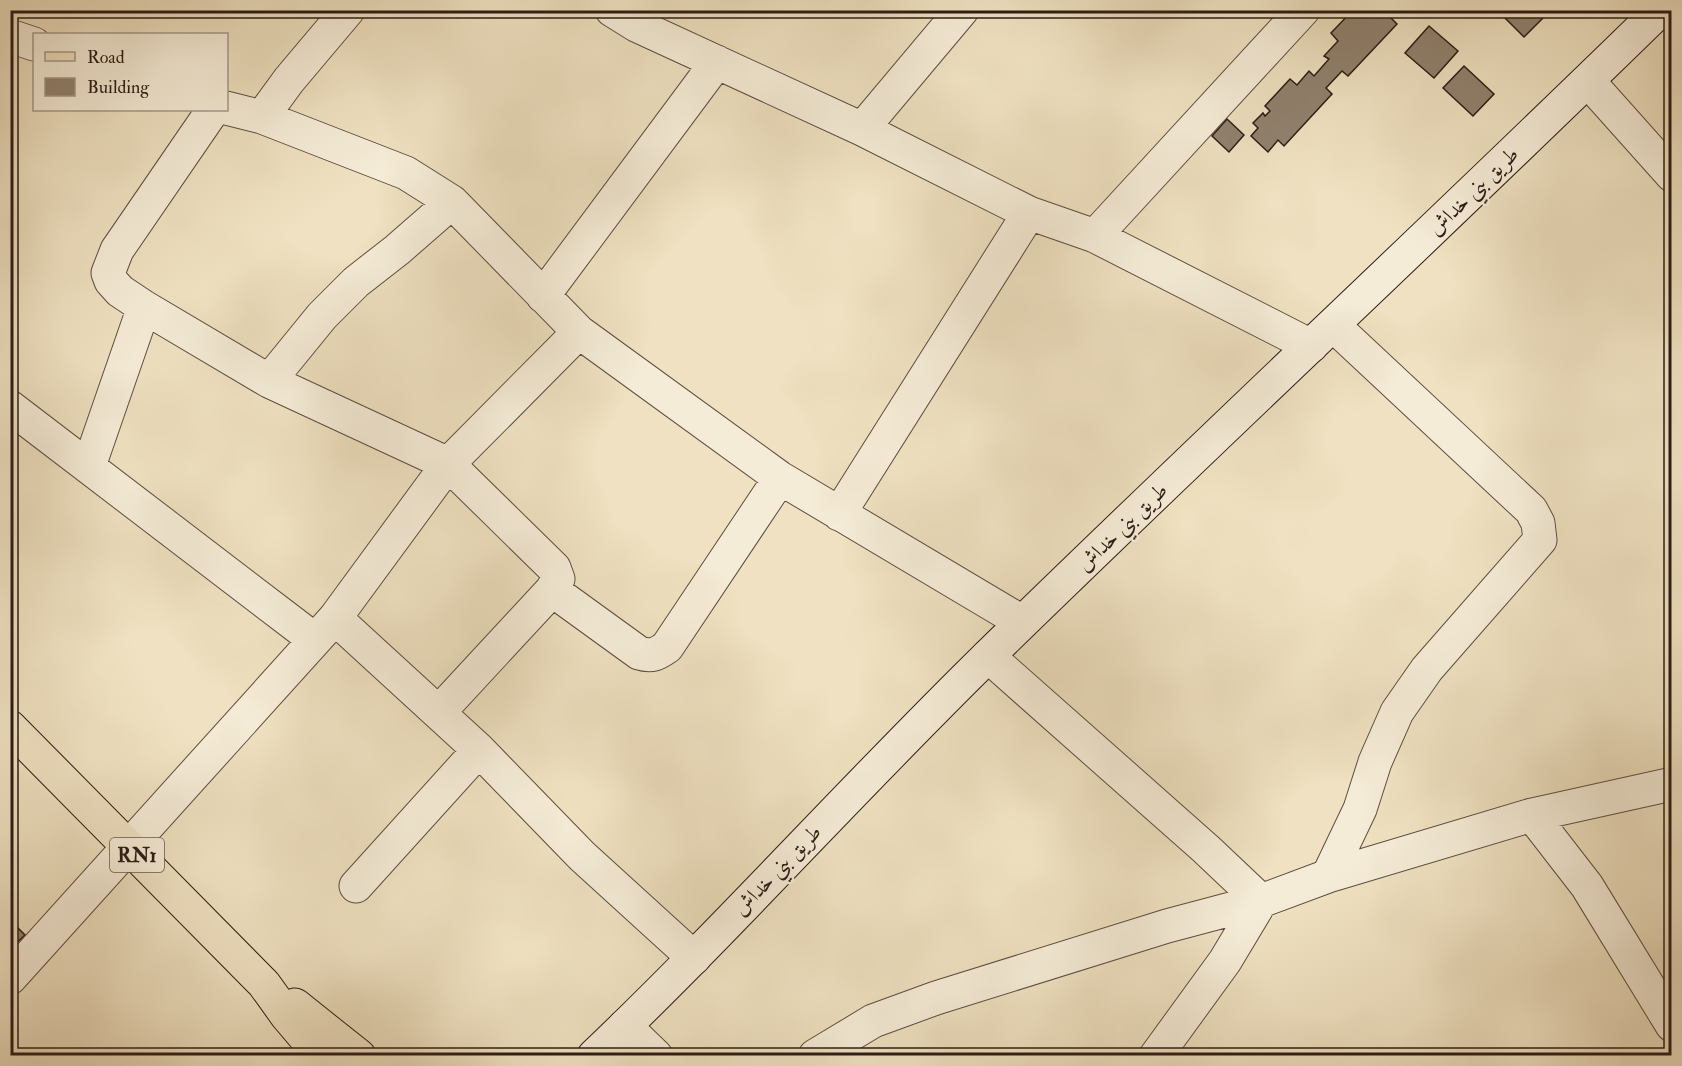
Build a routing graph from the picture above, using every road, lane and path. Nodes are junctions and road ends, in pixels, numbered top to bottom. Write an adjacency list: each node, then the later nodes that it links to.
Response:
1 (348, 10): 12 (street)
2 (962, 10): 13 (street)
3 (1303, 10): 17 (street)
4 (1660, 10): 9 (street, طريق بني خداش)
5 (633, 15): 8 (street)
6 (10, 36): 7 (street)
7 (33, 44)
8 (717, 62): 13 (street); 18 (street)
9 (1588, 81): 14 (street); 21 (street, طريق بني خداش)
10 (228, 108): 12 (street)
11 (212, 111): 19 (street)
12 (262, 117): 15 (street)
13 (862, 129): 16 (street)
14 (1671, 175)
15 (452, 202): 18 (street); 22 (street)
16 (1029, 213): 17 (street); 27 (street)
17 (1095, 236): 21 (street)
18 (543, 296): 20 (street)
19 (144, 307): 22 (street); 25 (street)
20 (579, 332): 24 (street); 26 (street)
21 (1322, 335): 29 (street, طريق بني خداش); 38 (street)
22 (269, 381): 24 (street)
23 (10, 406): 25 (street)
24 (448, 464): 28 (street); 30 (street)
25 (89, 466): 30 (street)
26 (780, 477): 27 (street); 28 (street)
27 (839, 514): 29 (street)
28 (552, 590): 32 (street)
29 (1022, 622): 31 (street, طريق بني خداش)
30 (325, 629): 32 (street); 37 (street)
31 (988, 656): 40 (street); 41 (street, طريق بني خداش)
32 (439, 712): 34 (street)
33 (10, 727): 37 (main road, RN1)
34 (479, 750): 39 (street); 41 (street)
35 (1671, 784): 36 (street)
36 (1533, 815): 38 (street); 44 (street)
37 (129, 847): 42 (street); 43 (main road, RN1)
38 (1328, 876): 40 (street)
39 (356, 886)
40 (1261, 901): 50 (street); 51 (street)
41 (694, 958): 45 (street, طريق بني خداش)
42 (10, 978)
43 (264, 984): 46 (main road, RN1); 47 (main road, RN1)
44 (1671, 1025)
45 (625, 1026): 48 (street, طريق بني خداش); 49 (street)
46 (321, 1056)
47 (358, 1056)
48 (594, 1056)
49 (656, 1056)
50 (815, 1056)
51 (1156, 1056)

